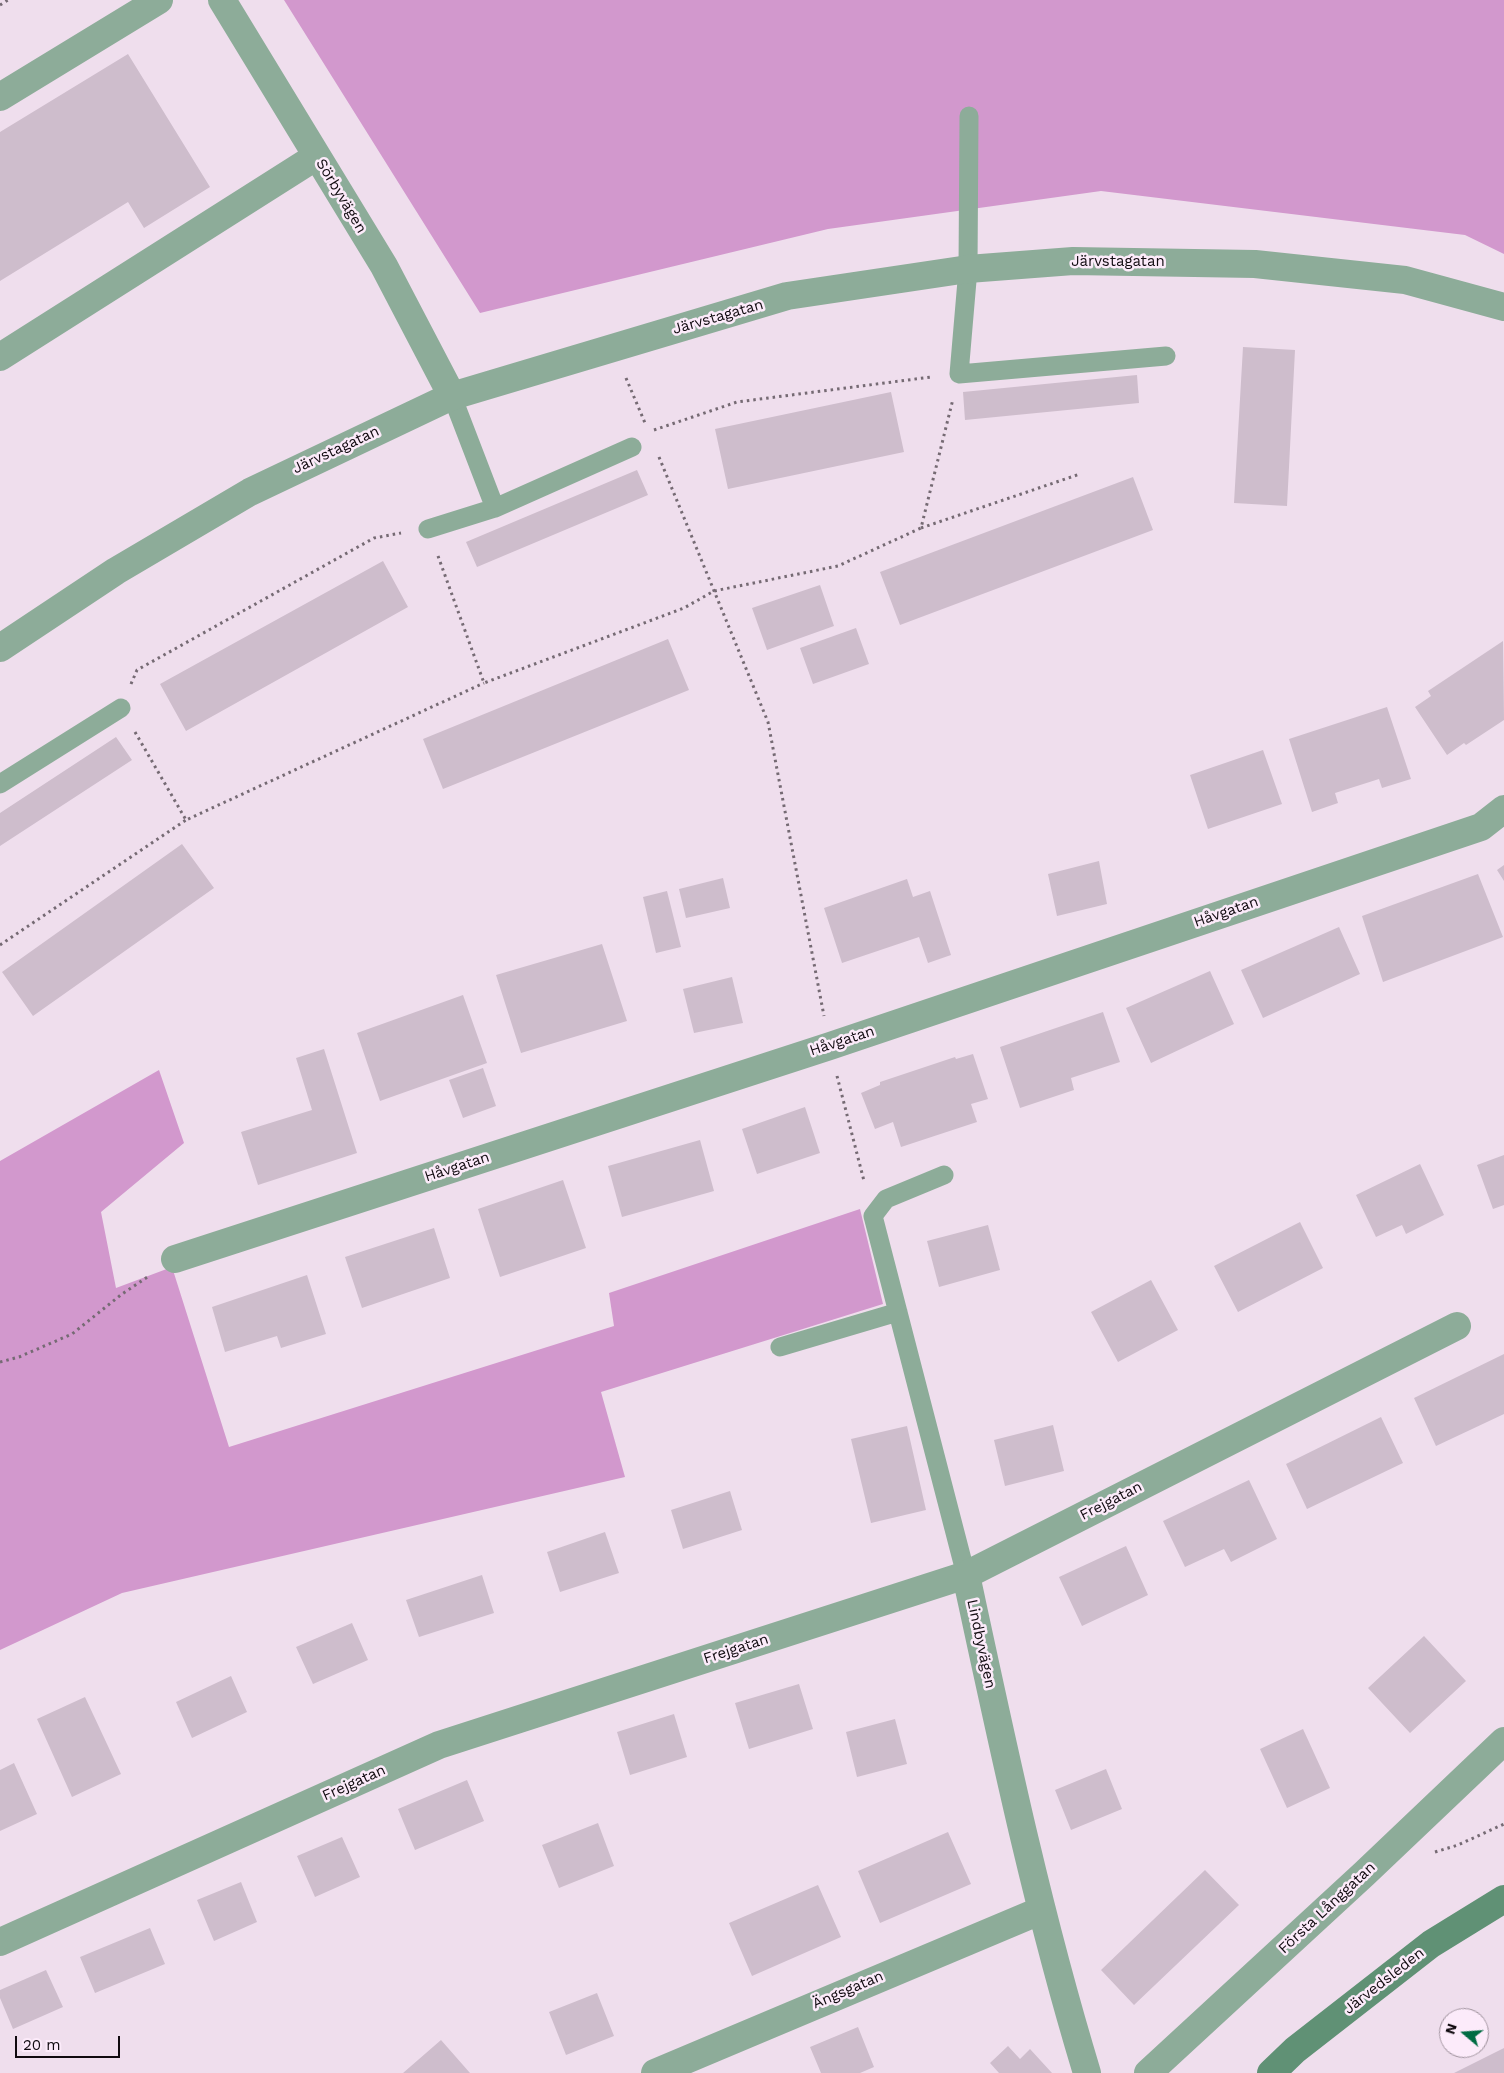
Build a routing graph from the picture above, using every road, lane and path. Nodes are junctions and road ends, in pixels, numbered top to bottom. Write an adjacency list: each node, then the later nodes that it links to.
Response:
1 (8, 0): 4 (path)
2 (159, 0): 5 (street)
3 (222, 0): 7 (street, Sörbyvägen)
4 (0, 5)
5 (0, 97)
6 (969, 116): 8 (lane)
7 (317, 156): 12 (street); 14 (street, Sörbyvägen)
8 (968, 270): 9 (street, Järvstagatan); 10 (street, Järvstagatan); 13 (lane)
9 (1504, 308)
10 (614, 348): 14 (street, Järvstagatan); 15 (path)
11 (1166, 356): 13 (lane)
12 (0, 357)
13 (959, 374): 16 (path); 21 (path)
14 (452, 396): 20 (lane); 24 (street, Järvstagatan)
15 (645, 424)
16 (648, 432)
17 (632, 447): 20 (lane)
18 (656, 450): 23 (path)
19 (1080, 474): 21 (path)
20 (495, 508): 22 (lane)
21 (921, 528): 23 (path)
22 (428, 529): 25 (path); 26 (path)
23 (714, 591): 25 (path); 31 (path)
24 (0, 648)
25 (484, 683): 29 (path)
26 (121, 708): 27 (lane); 29 (path)
27 (0, 784)
28 (1504, 809): 31 (street, Håvgatan)
29 (186, 820): 30 (path)
30 (0, 945)
31 (830, 1046): 33 (path); 34 (street, Håvgatan)
32 (944, 1175): 33 (lane)
33 (873, 1216): 35 (lane, Lindbyvägen)
34 (174, 1259): 38 (path)
35 (898, 1312): 37 (lane); 39 (lane, Lindbyvägen)
36 (1457, 1326): 39 (street, Frejgatan)
37 (780, 1347)
38 (0, 1362)
39 (966, 1575): 42 (street, Lindbyvägen); 43 (street, Frejgatan)
40 (1504, 1741): 46 (street, Första Långgatan)
41 (1504, 1899): 47 (main road, Järvedsleden)
42 (1042, 1910): 44 (street, Ängsgatan); 45 (street, Lindbyvägen)
43 (0, 1942)
44 (655, 2073)
45 (1087, 2073)
46 (1148, 2073)
47 (1271, 2073)

